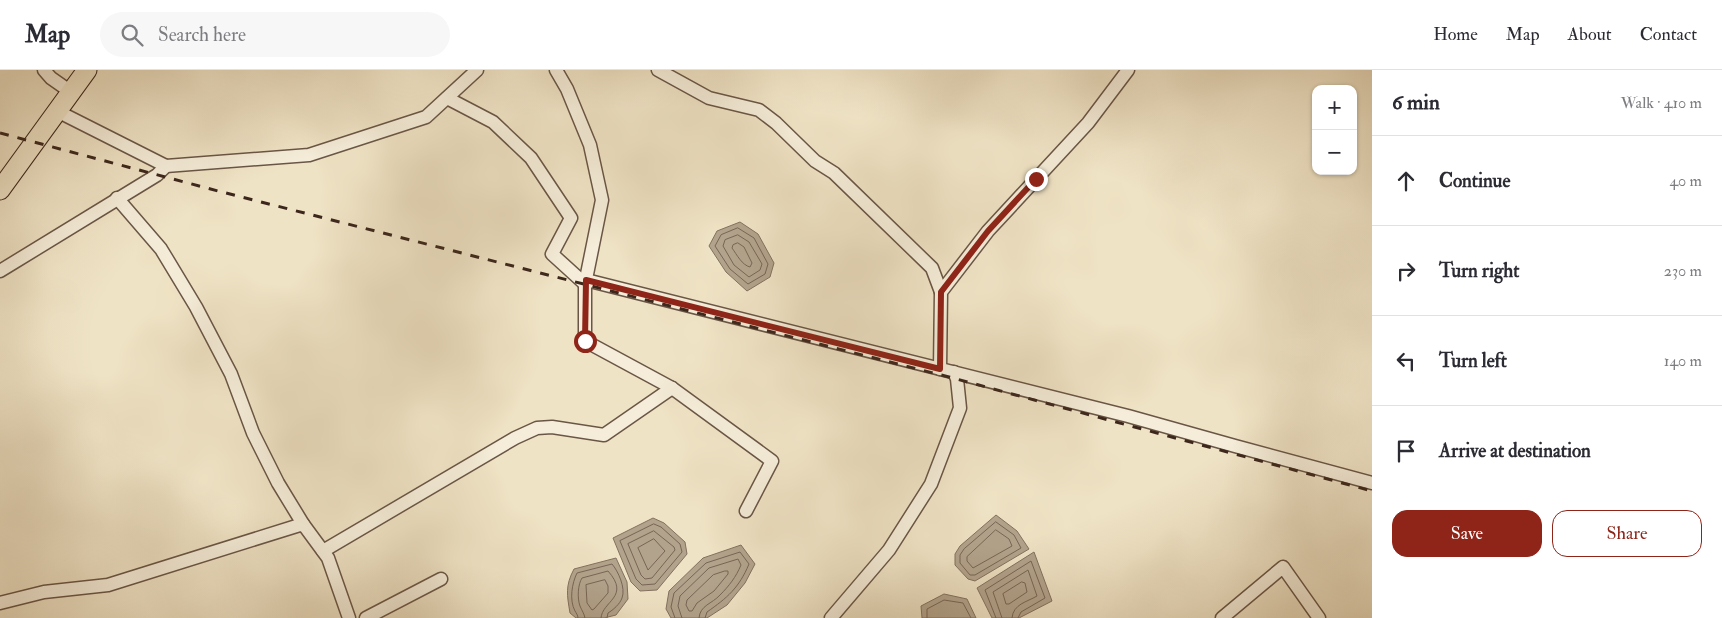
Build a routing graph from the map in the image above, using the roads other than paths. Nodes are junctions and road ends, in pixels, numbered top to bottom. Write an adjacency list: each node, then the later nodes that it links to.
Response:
1 (44, 70): 7 (street)
2 (87, 70): 7 (highway)
3 (477, 70): 8 (street)
4 (556, 70): 14 (street)
5 (658, 70): 15 (street)
6 (1128, 70): 15 (street)
7 (70, 92): 9 (highway)
8 (447, 98): 10 (street); 14 (street)
9 (57, 111): 10 (street); 11 (highway)
10 (166, 166): 12 (street)
11 (0, 190)
12 (117, 198): 13 (street); 21 (street)
13 (0, 271)
14 (586, 282): 16 (street); 18 (street)
15 (941, 292): 16 (street)
16 (940, 369): 17 (street)
17 (954, 372): 19 (street); 27 (street)
18 (672, 388): 20 (street); 22 (street)
19 (1372, 483)
20 (746, 511)
21 (303, 524): 22 (street); 24 (street)
22 (323, 551): 25 (street)
23 (441, 579): 26 (street)
24 (0, 603)
25 (349, 618)
26 (366, 618)
27 (831, 618)
28 (1222, 618): 29 (street)
29 (1320, 618)

